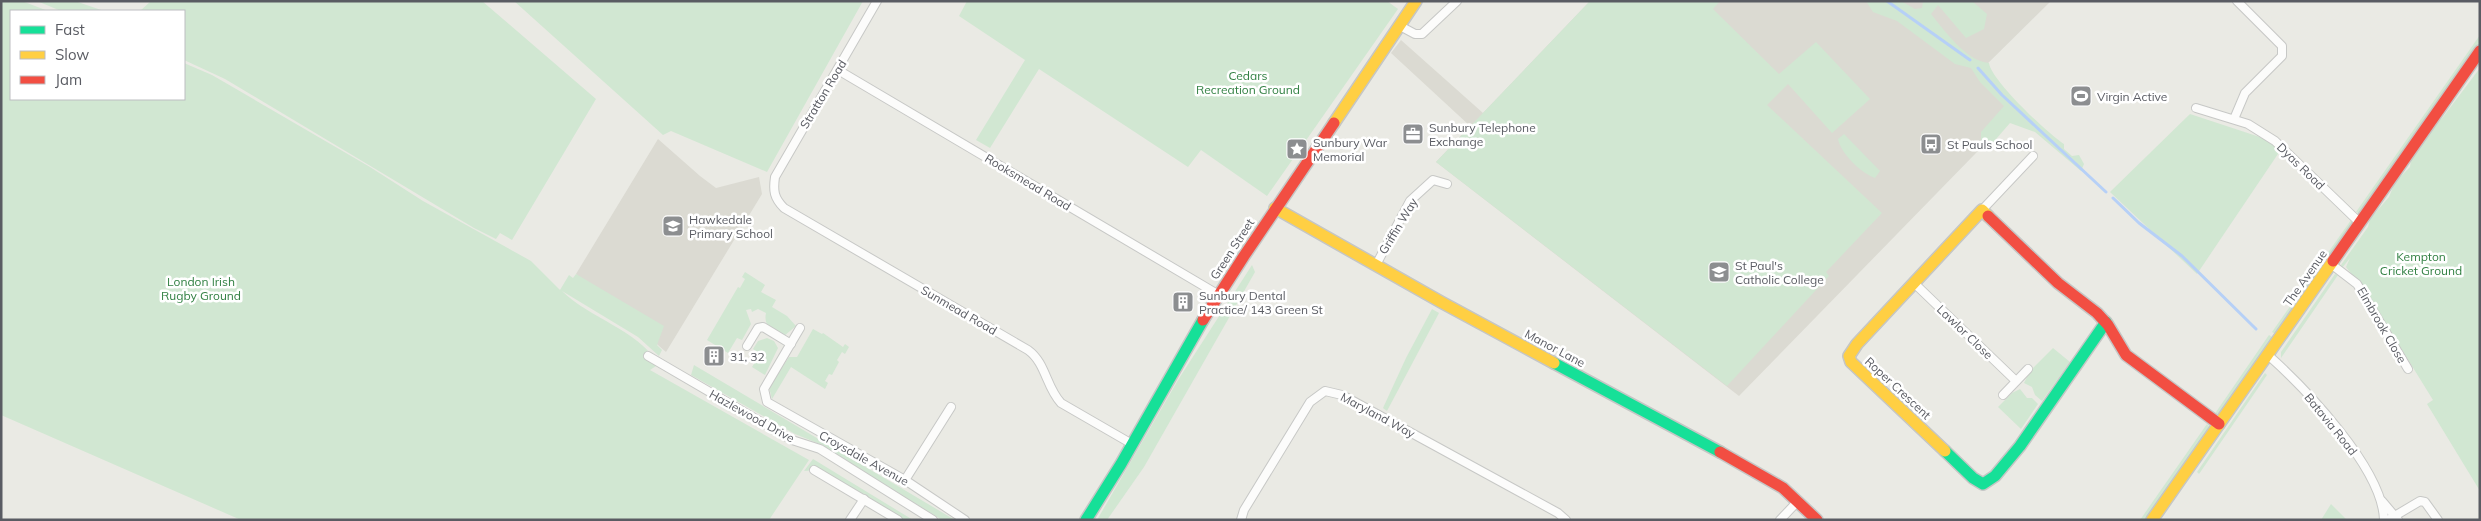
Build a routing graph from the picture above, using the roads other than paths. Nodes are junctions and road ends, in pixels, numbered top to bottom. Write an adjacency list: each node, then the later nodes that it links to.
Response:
1 (877, 1): 7 (street, Stratton Road)
2 (1416, 1): 5 (street, Green Street)
3 (1457, 1): 5 (street)
4 (2237, 1): 9 (street)
5 (1400, 26): 13 (street, Green Street)
6 (2480, 51): 15 (street, The Avenue)
7 (838, 70): 12 (street, Stratton Road); 19 (street, Rooksmead Road)
8 (2196, 108): 9 (street, Dyas Road)
9 (2234, 119): 15 (street, Dyas Road)
10 (2033, 156): 14 (street)
11 (1448, 184): 17 (street, Griffin Way)
12 (773, 189): 32 (street, Sunmead Road)
13 (1276, 208): 17 (street, Manor Lane); 19 (street, Green Street)
14 (1982, 210): 18 (street, Roper Crescent); 20 (street)
15 (2360, 223): 16 (street, The Avenue)
16 (2331, 264): 24 (street, The Avenue); 27 (street, Elmbrook Close)
17 (1376, 265): 36 (street, Manor Lane)
18 (1914, 283): 20 (street, Roper Crescent); 28 (street, Lawlor Close)
19 (1219, 295): 32 (street, Green Street)
20 (2106, 322): 31 (street)
21 (800, 328): 22 (street)
22 (791, 344): 23 (street); 34 (street, Croysdale Avenue)
23 (747, 346)
24 (2268, 355): 31 (street, The Avenue); 37 (street, Batavia Road)
25 (648, 356): 41 (street, Hazlewood Drive)
26 (2028, 368): 28 (street)
27 (2408, 370)
28 (2016, 381): 29 (street)
29 (2003, 395)
30 (951, 407): 34 (street)
31 (2218, 424): 48 (street, The Avenue)
32 (1132, 444): 43 (street, Green Street)
33 (814, 470): 35 (street)
34 (905, 480): 42 (street, Croysdale Avenue)
35 (864, 498): 39 (street); 40 (street)
36 (1798, 501): 46 (street); 47 (street, Manor Lane)
37 (2382, 501): 38 (street, Batavia Road); 49 (street, Batavia Road)
38 (2394, 518): 50 (street)
39 (850, 520)
40 (898, 520)
41 (933, 520)
42 (965, 520)
43 (1086, 520)
44 (1241, 520): 45 (street, Maryland Way)
45 (1566, 520)
46 (1780, 520)
47 (1816, 520)
48 (2152, 520)
49 (2384, 520)
50 (2438, 520)

